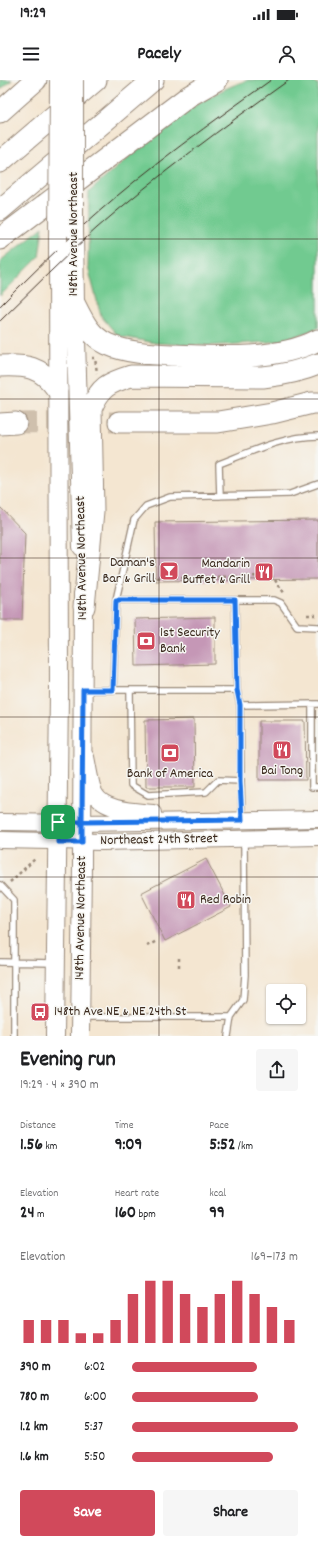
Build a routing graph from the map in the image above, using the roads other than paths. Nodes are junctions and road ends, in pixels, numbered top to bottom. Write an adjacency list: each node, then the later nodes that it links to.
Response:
1 (36, 80): 7 (highway)
2 (59, 80): 15 (main road, 148th Avenue Northeast, bridge)
3 (74, 80): 11 (main road, 148th Avenue Northeast, bridge)
4 (96, 80): 8 (highway)
5 (153, 80): 9 (highway)
6 (218, 80): 10 (highway)
7 (0, 112)
8 (0, 162)
9 (0, 210)
10 (0, 239)
11 (75, 305): 12 (highway); 23 (main road, 148th Avenue Northeast)
12 (318, 340)
13 (318, 364): 23 (highway)
14 (0, 366): 15 (highway)
15 (57, 389): 38 (main road, 148th Avenue Northeast)
16 (318, 403): 17 (highway)
17 (119, 422)
18 (318, 436): 20 (lane)
19 (318, 484): 20 (lane)
20 (220, 496): 21 (lane)
21 (116, 600): 22 (lane); 26 (lane)
22 (235, 600): 24 (lane); 28 (lane)
23 (84, 607): 25 (main road, 148th Avenue Northeast)
24 (318, 627)
25 (83, 690): 26 (lane); 31 (main road, 148th Avenue Northeast)
26 (113, 690): 27 (lane)
27 (130, 690): 28 (lane); 32 (lane)
28 (237, 690): 30 (lane)
29 (315, 704): 30 (lane); 33 (lane)
30 (240, 705): 32 (lane)
31 (82, 739): 35 (main road); 39 (main road, 148th Avenue Northeast)
32 (240, 781): 36 (lane)
33 (318, 787)
34 (318, 819): 36 (main road, Northeast 24th Street)
35 (214, 820): 36 (main road, Northeast 24th Street); 39 (main road, Northeast 24th Street)
36 (242, 820)
37 (0, 822): 38 (main road, Northeast 24th Street)
38 (58, 822): 39 (main road, Northeast 24th Street); 43 (main road, 148th Avenue Northeast)
39 (82, 822): 44 (main road, 148th Avenue Northeast)
40 (318, 836): 41 (main road, Northeast 24th Street)
41 (244, 838): 44 (main road, Northeast 24th Street); 50 (lane)
42 (0, 840): 43 (main road, Northeast 24th Street)
43 (58, 842): 44 (main road, Northeast 24th Street); 48 (main road, 148th Avenue Northeast)
44 (82, 842): 49 (main road, 148th Avenue Northeast)
45 (2, 887): 47 (lane)
46 (0, 962): 47 (lane)
47 (14, 962): 48 (lane); 51 (lane)
48 (56, 962): 52 (main road, 148th Avenue Northeast)
49 (80, 1017): 50 (lane); 53 (main road, 148th Avenue Northeast)
50 (231, 1017): 54 (lane)
51 (14, 1036)
52 (55, 1036)
53 (80, 1036)
54 (228, 1036)

